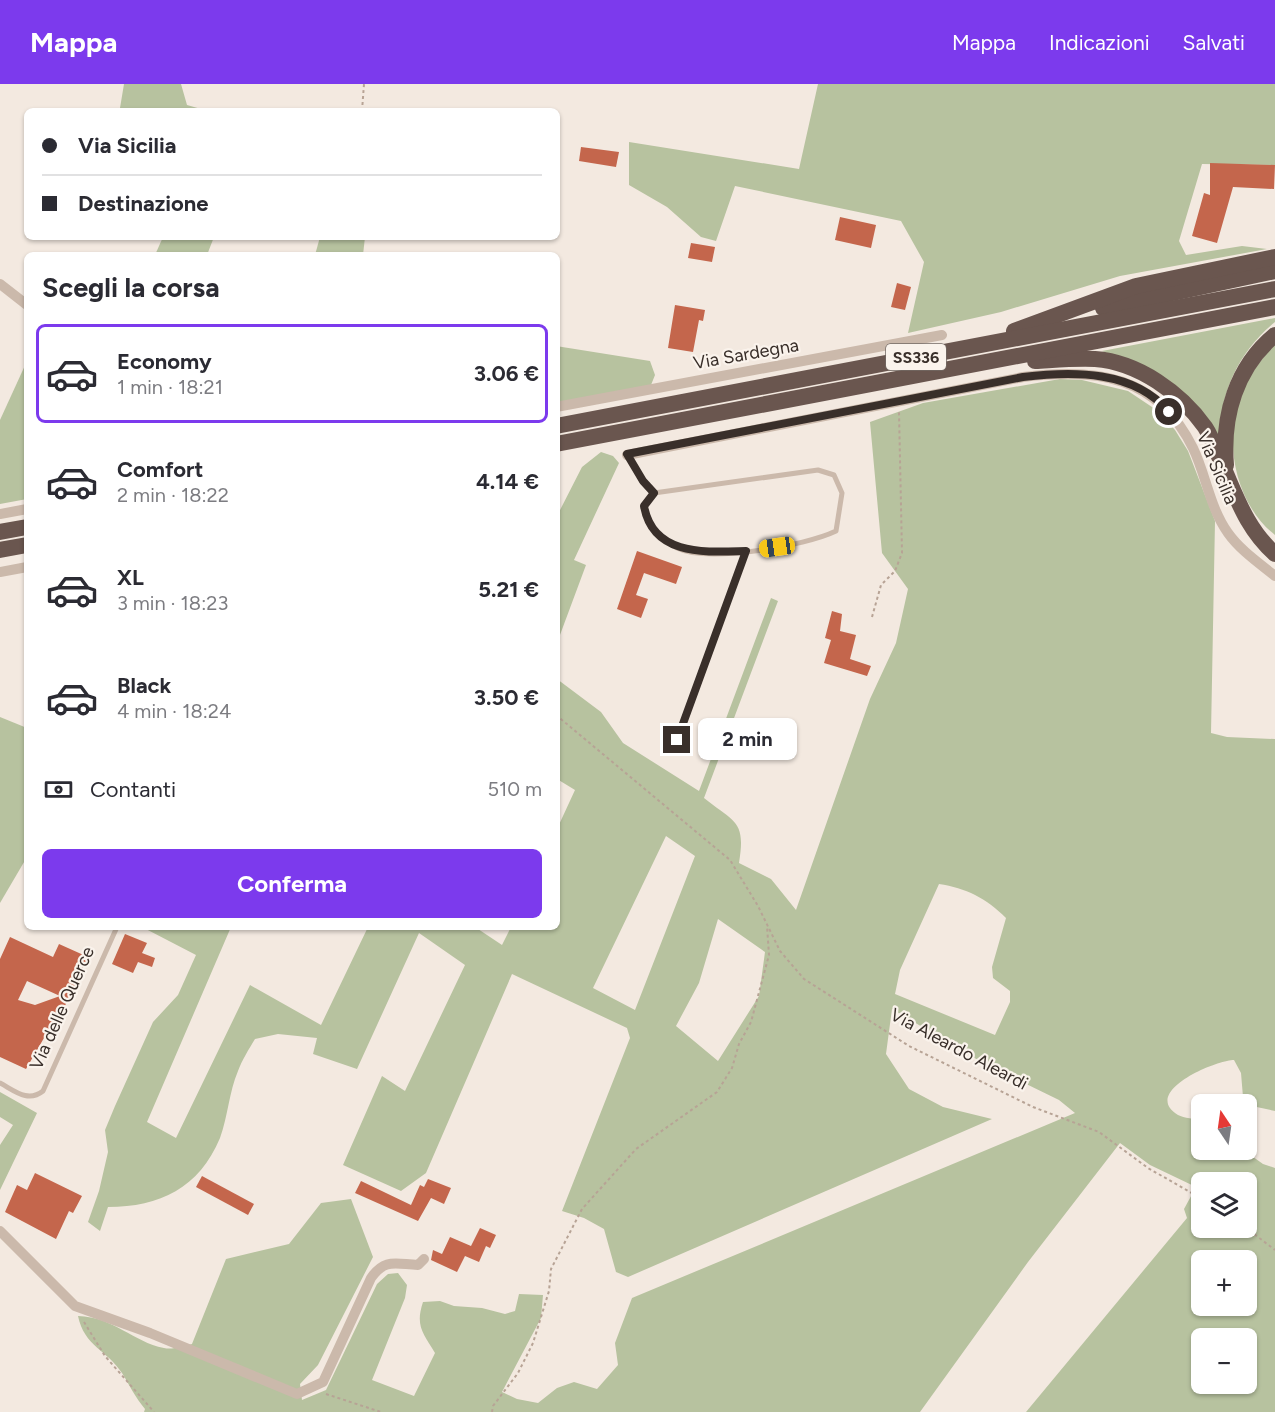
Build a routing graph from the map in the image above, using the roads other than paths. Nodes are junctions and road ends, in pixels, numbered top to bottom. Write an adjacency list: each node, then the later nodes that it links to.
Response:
1 (1275, 257): 7 (highway)
2 (1275, 271): 7 (highway)
3 (0, 284): 5 (street)
4 (1275, 289): 10 (highway, SS336)
5 (24, 303)
6 (1275, 307): 11 (highway, SS336)
7 (1033, 323): 10 (highway)
8 (942, 335): 12 (street, Via Sardegna)
9 (1275, 335): 16 (highway)
10 (971, 346): 13 (highway, SS336)
11 (974, 364): 14 (highway, SS336); 16 (highway)
12 (560, 406)
13 (560, 425)
14 (560, 443)
15 (627, 454): 17 (lane); 28 (street, Via Sicilia)
16 (1230, 484): 25 (highway)
17 (654, 493): 24 (lane); 24 (lane)
18 (24, 510): 19 (street)
19 (0, 514)
20 (24, 528): 21 (highway)
21 (0, 532)
22 (24, 546): 23 (highway)
23 (0, 550)
24 (746, 551): 29 (lane)
25 (1275, 554)
26 (24, 568): 27 (street)
27 (0, 572)
28 (1275, 576)
29 (677, 740)
30 (116, 930): 31 (lane, Via delle Querce)
31 (0, 1083)
32 (0, 1231): 33 (street)
33 (424, 1259)

